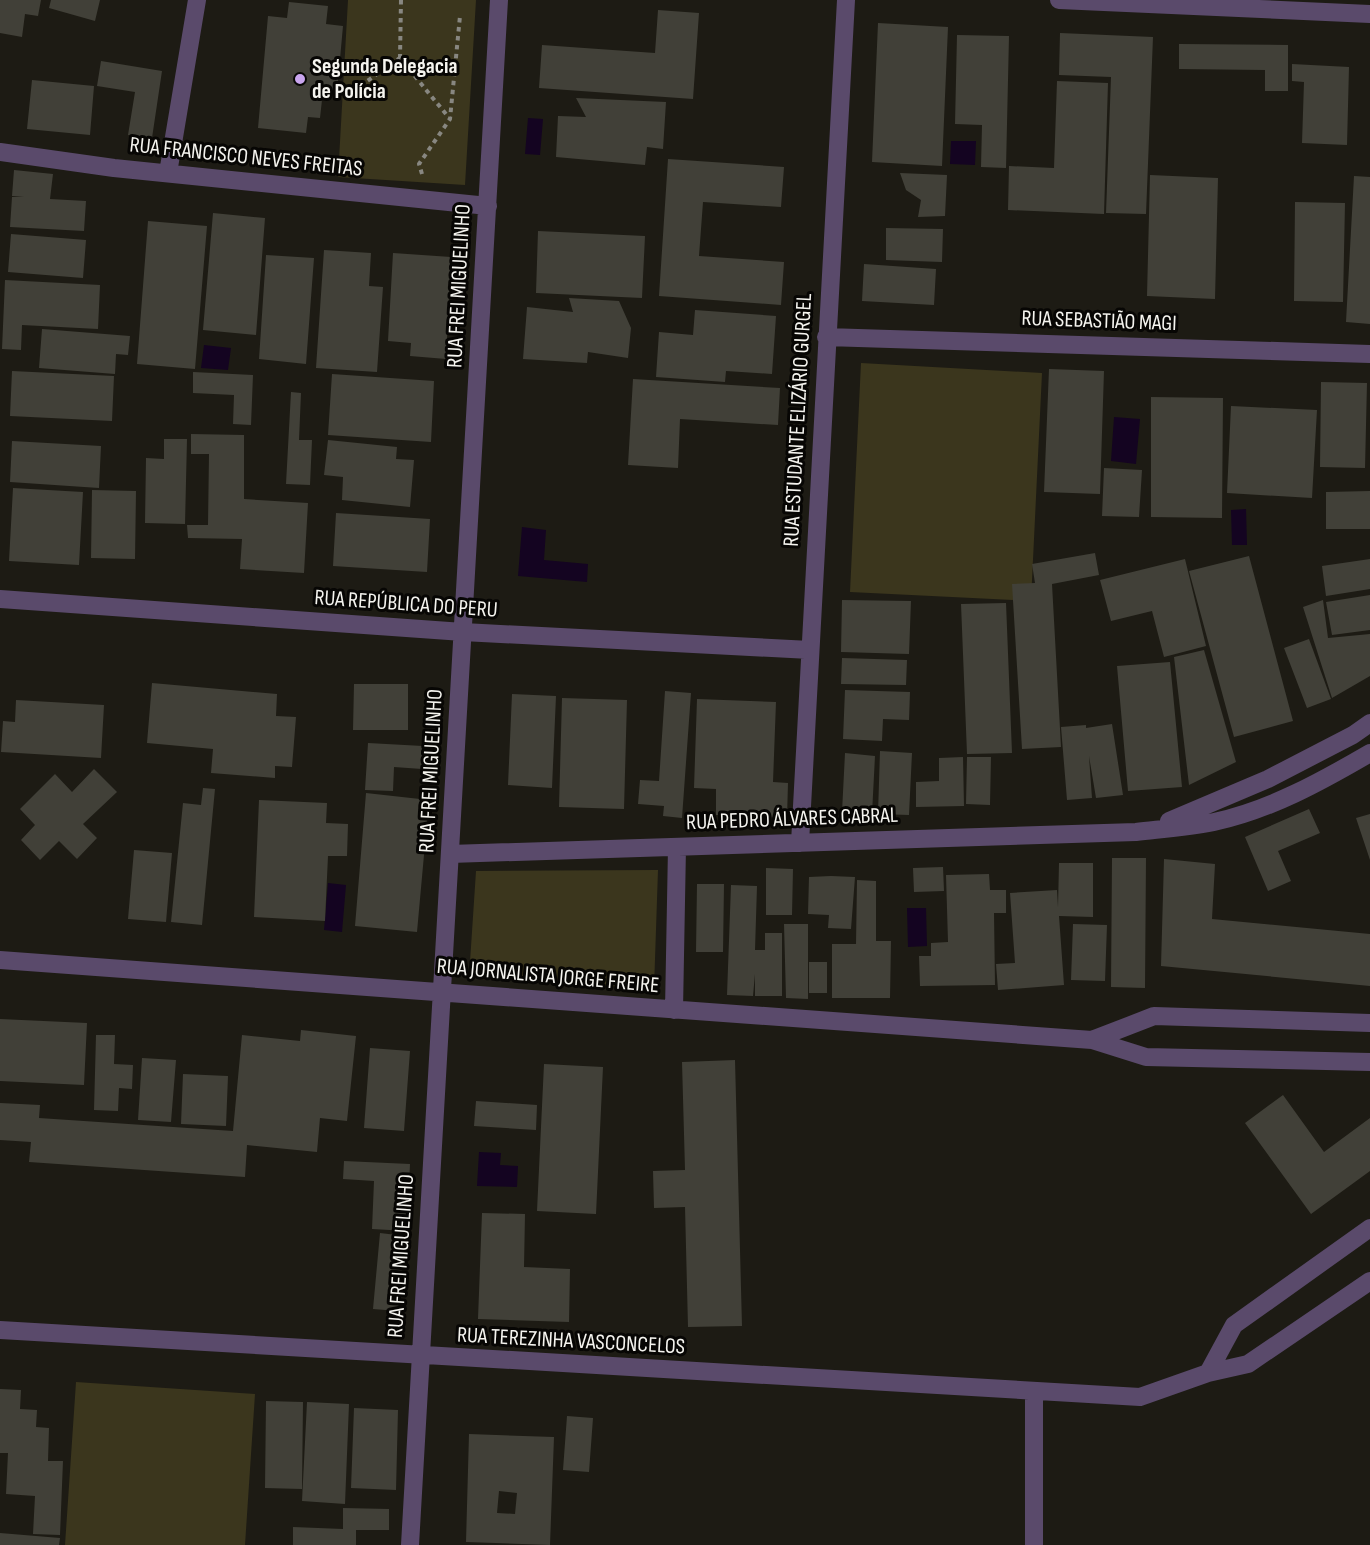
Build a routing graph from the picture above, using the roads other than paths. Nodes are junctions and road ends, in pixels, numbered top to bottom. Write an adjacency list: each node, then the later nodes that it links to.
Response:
1 (197, 0): 7 (street)
2 (498, 0): 8 (street, RUA FREI MIGUELINHO)
3 (846, 0): 9 (street, RUA ESTUDANTE ELIZÁRIO GURGEL)
4 (1059, 0): 5 (street)
5 (1370, 14)
6 (0, 152): 7 (street, RUA FRANCISCO NEVES FREITAS)
7 (168, 173): 8 (street, RUA FRANCISCO NEVES FREITAS)
8 (488, 206): 12 (street, RUA FREI MIGUELINHO)
9 (826, 337): 10 (street, RUA SEBASTIÃO MAGI); 13 (street, RUA ESTUDANTE ELIZÁRIO GURGEL)
10 (1370, 354)
11 (0, 599): 12 (street, RUA REPÚBLICA DO PERU)
12 (463, 632): 13 (street, RUA REPÚBLICA DO PERU); 19 (street, RUA FREI MIGUELINHO)
13 (810, 650): 17 (street, RUA ESTUDANTE ELIZÁRIO GURGEL)
14 (1370, 723): 16 (street, RUA PEDRO ÁLVARES CABRAL)
15 (1370, 753): 16 (street, RUA PEDRO ÁLVARES CABRAL)
16 (1136, 832): 17 (street, RUA PEDRO ÁLVARES CABRAL)
17 (800, 843): 18 (street, RUA PEDRO ÁLVARES CABRAL)
18 (677, 847): 19 (street, RUA PEDRO ÁLVARES CABRAL); 22 (street)
19 (450, 854): 21 (street, RUA FREI MIGUELINHO)
20 (0, 960): 21 (street, RUA JORNALISTA JORGE FREIRE)
21 (442, 992): 22 (street, RUA JORNALISTA JORGE FREIRE); 29 (street, RUA FREI MIGUELINHO)
22 (674, 1010): 24 (street, RUA JORNALISTA JORGE FREIRE)
23 (1370, 1023): 24 (street, RUA JORNALISTA JORGE FREIRE)
24 (1092, 1040): 25 (street, RUA JORNALISTA JORGE FREIRE)
25 (1370, 1062)
26 (1370, 1228): 30 (street)
27 (1370, 1281): 30 (street)
28 (0, 1330): 29 (street, RUA TEREZINHA VASCONCELOS)
29 (419, 1357): 31 (street, RUA TEREZINHA VASCONCELOS); 32 (street, RUA FREI MIGUELINHO)
30 (1208, 1373): 31 (street, RUA TEREZINHA VASCONCELOS)
31 (1034, 1391): 33 (street)
32 (410, 1545)
33 (1034, 1545)

